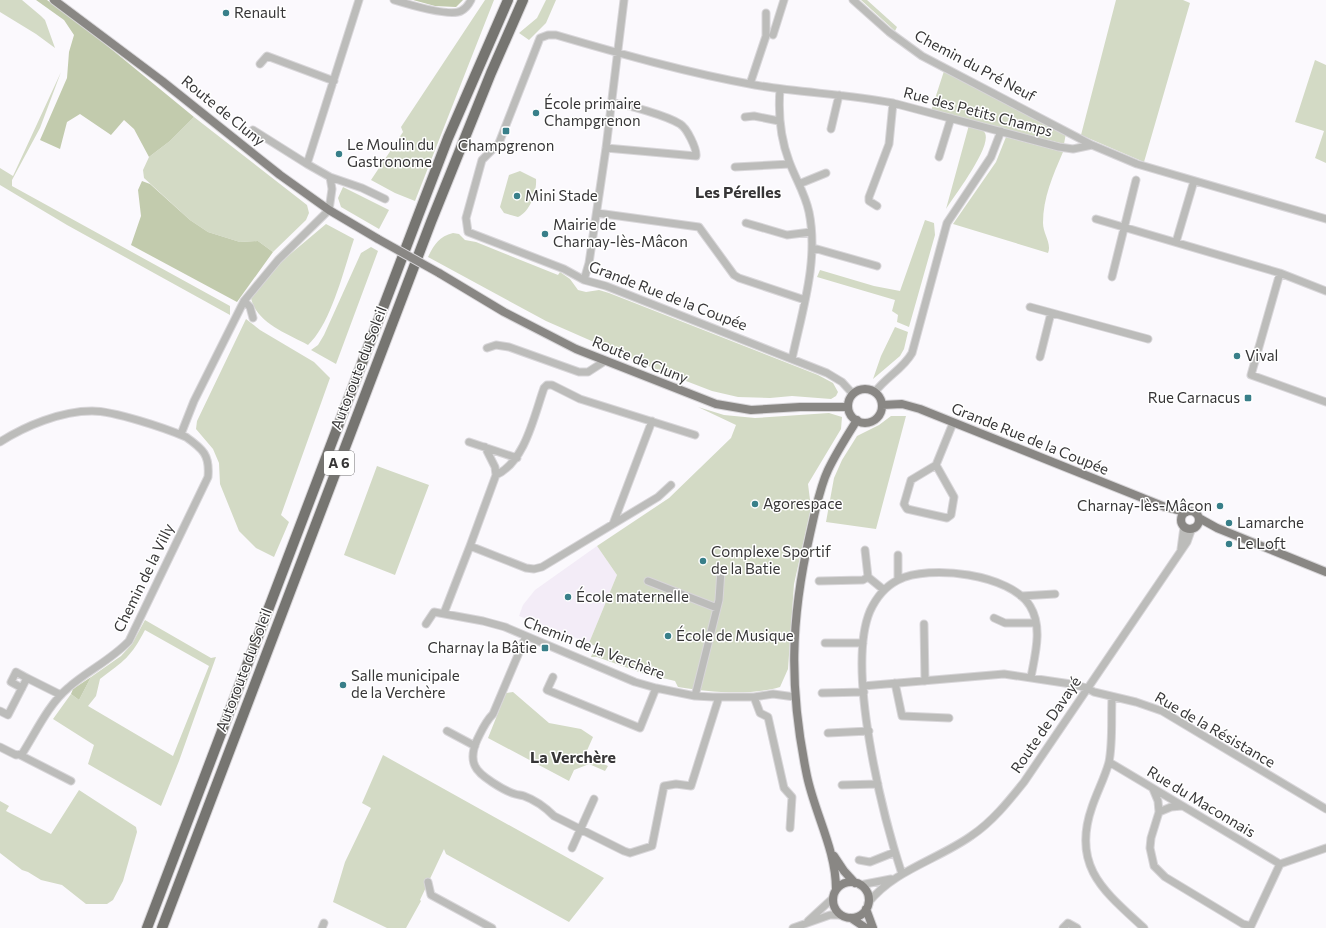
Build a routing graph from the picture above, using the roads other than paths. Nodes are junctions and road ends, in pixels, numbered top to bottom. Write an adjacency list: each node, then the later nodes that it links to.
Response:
1 (54, 0): 39 (main road, Route de Cluny)
2 (359, 0): 14 (street)
3 (394, 0): 4 (street)
4 (471, 0)
5 (508, 0): 159 (highway, Autoroute du Soleil / A 6)
6 (523, 0): 160 (highway, Autoroute du Soleil / A 6)
7 (624, 0): 12 (street)
8 (784, 0): 11 (street)
9 (853, 0): 26 (street, Chemin du Pré Neuf)
10 (766, 13): 15 (street)
11 (773, 35)
12 (617, 53): 15 (street, Rue des Petits Champs); 18 (street); 45 (street, Rue des Petits Champs)
13 (260, 64): 14 (street)
14 (334, 81): 29 (street)
15 (750, 84): 16 (street, Rue des Petits Champs)
16 (780, 89): 17 (street, Rue des Petits Champs); 22 (street)
17 (839, 95): 19 (street, Rue des Petits Champs); 23 (street)
18 (612, 103): 27 (street); 27 (street)
19 (893, 103): 21 (street, Rue des Petits Champs); 38 (street)
20 (745, 117): 22 (street)
21 (951, 118): 25 (street, Rue des Petits Champs); 28 (street)
22 (779, 121): 30 (street)
23 (831, 129)
24 (253, 130): 29 (street)
25 (1001, 131): 26 (street, Rue des Petits Champs); 64 (street)
26 (1092, 145): 35 (street)
27 (606, 148): 40 (street)
28 (939, 157)
29 (307, 164): 33 (street)
30 (790, 164): 31 (street); 36 (street)
31 (736, 167)
32 (826, 173): 36 (street)
33 (330, 177): 37 (street); 39 (street)
34 (1136, 180): 44 (street)
35 (1194, 181): 42 (street); 47 (street)
36 (799, 184): 46 (street)
37 (385, 199)
38 (877, 206)
39 (329, 210): 55 (street); 63 (main road, Route de Cluny, bridge)
40 (597, 213): 52 (street); 54 (street)
41 (1096, 219): 44 (street)
42 (1326, 219)
43 (746, 222): 46 (street)
44 (1125, 228): 47 (street); 51 (street)
45 (468, 232): 52 (street, Grande Rue de la Coupée)
46 (811, 232): 48 (street)
47 (1176, 242): 50 (street)
48 (812, 250): 49 (street); 54 (street)
49 (877, 266)
50 (1280, 273): 53 (street); 66 (street)
51 (1112, 277)
52 (584, 280): 62 (street, Grande Rue de la Coupée)
53 (1326, 291)
54 (805, 300): 62 (street)
55 (244, 301): 58 (street); 72 (street)
56 (1030, 307): 57 (street)
57 (1052, 313): 59 (street); 61 (street)
58 (253, 318)
59 (1148, 339)
60 (487, 348): 63 (street)
61 (1040, 357)
62 (792, 359): 65 (street, Grande Rue de la Coupée)
63 (605, 361): 68 (main road, Route de Cluny)
64 (875, 392): 65 (main road); 67 (main road)
65 (853, 394): 68 (main road)
66 (1326, 402)
67 (882, 405): 69 (main road); 71 (main road, Grande Rue de la Coupée)
68 (848, 407): 69 (main road)
69 (857, 420): 122 (main road)
70 (652, 421): 73 (street); 77 (street); 83 (street)
71 (953, 423): 78 (street); 81 (main road, Grande Rue de la Coupée)
72 (181, 434): 74 (street, Chemin de la Villy); 118 (street, Chemin de la Villy)
73 (695, 434)
74 (0, 442)
75 (470, 442): 76 (street)
76 (485, 447): 77 (street); 79 (street)
77 (517, 458): 79 (street)
78 (936, 465): 78 (street)
79 (496, 475): 86 (street)
80 (671, 485): 83 (street)
81 (1165, 508): 82 (main road, Grande Rue de la Coupée); 84 (main road, Grande Rue de la Coupée)
82 (1186, 512): 84 (main road); 85 (main road, Grande Rue de la Coupée)
83 (613, 524): 86 (street)
84 (1182, 524): 85 (main road); 87 (street, Route de Davayé)
85 (1196, 524): 87 (street, Route de Davayé); 91 (main road)
86 (470, 546): 100 (street)
87 (1181, 549): 115 (street, Route de Davayé)
88 (866, 550): 92 (street)
89 (898, 555): 93 (street)
90 (721, 570): 99 (street)
91 (1326, 572)
92 (868, 577): 95 (street); 96 (street)
93 (898, 580): 96 (street); 98 (street)
94 (648, 581): 99 (street)
95 (819, 581)
96 (884, 590): 107 (street)
97 (1055, 594): 98 (street)
98 (1022, 596): 102 (street)
99 (717, 608): 119 (street)
100 (444, 613): 103 (street, Chemin de la Verchère); 105 (street, Chemin de la Verchère)
101 (994, 618): 102 (street)
102 (1036, 623): 109 (street)
103 (426, 624)
104 (924, 624): 111 (street)
105 (526, 636): 114 (street, Chemin de la Verchère); 129 (street)
106 (825, 643): 107 (street)
107 (863, 643): 116 (street)
108 (553, 676): 114 (street)
109 (1032, 677): 111 (street, Rue de la Résistance); 115 (street, Rue de la Résistance)
110 (27, 678): 113 (street); 113 (street); 118 (street)
111 (926, 681): 112 (street, Rue de la Résistance)
112 (895, 683): 116 (street, Rue de la Résistance); 125 (street)
113 (22, 688): 124 (street)
114 (656, 688): 119 (street, Chemin de la Verchère)
115 (1087, 688): 123 (street, Rue de la Résistance); 149 (street, Route de Davayé)
116 (864, 689): 117 (street, Rue de la Résistance); 127 (street)
117 (822, 693)
118 (60, 695): 131 (street, Chemin de la Villy)
119 (695, 696): 120 (street, Chemin de la Verchère)
120 (719, 697): 121 (street, Chemin de la Verchère); 142 (street)
121 (754, 697): 122 (street, Chemin de la Verchère); 141 (street)
122 (795, 697): 145 (main road)
123 (1112, 698): 132 (street); 139 (street, Rue de la Résistance)
124 (0, 711)
125 (949, 718)
126 (446, 731): 129 (street)
127 (869, 732): 128 (street); 134 (street)
128 (828, 733)
129 (475, 746): 142 (street)
130 (0, 747): 131 (street)
131 (20, 755): 133 (street)
132 (1109, 762): 136 (street, Rue du Maconnais); 167 (street)
133 (71, 781)
134 (878, 784): 135 (street); 146 (street)
135 (842, 785)
136 (1153, 789): 138 (street, Rue du Maconnais); 140 (street)
137 (594, 799): 142 (street)
138 (1182, 806): 140 (street); 148 (street, Rue du Maconnais)
139 (1326, 809)
140 (1159, 812): 158 (street)
141 (790, 828)
142 (580, 829): 143 (street)
143 (572, 848)
144 (1326, 848): 148 (street)
145 (830, 850): 151 (main road); 152 (main road)
146 (895, 852): 147 (street); 149 (street)
147 (859, 860)
148 (1280, 864): 158 (street)
149 (899, 876): 151 (street, Route de Davayé); 154 (street, Route de Davayé)
150 (428, 882): 161 (street)
151 (857, 884): 152 (main road); 154 (main road)
152 (836, 889): 153 (main road)
153 (833, 898): 155 (main road); 157 (street)
154 (867, 906): 156 (main road); 164 (main road)
155 (840, 915): 156 (main road); 157 (street)
156 (851, 918): 163 (main road)
157 (806, 922): 162 (street)
158 (1250, 927)
159 (147, 928)
160 (162, 928)
161 (492, 928)
162 (793, 928)
163 (866, 928)
164 (874, 928)
165 (1063, 928): 166 (street)
166 (1077, 928)
167 (1144, 928)

